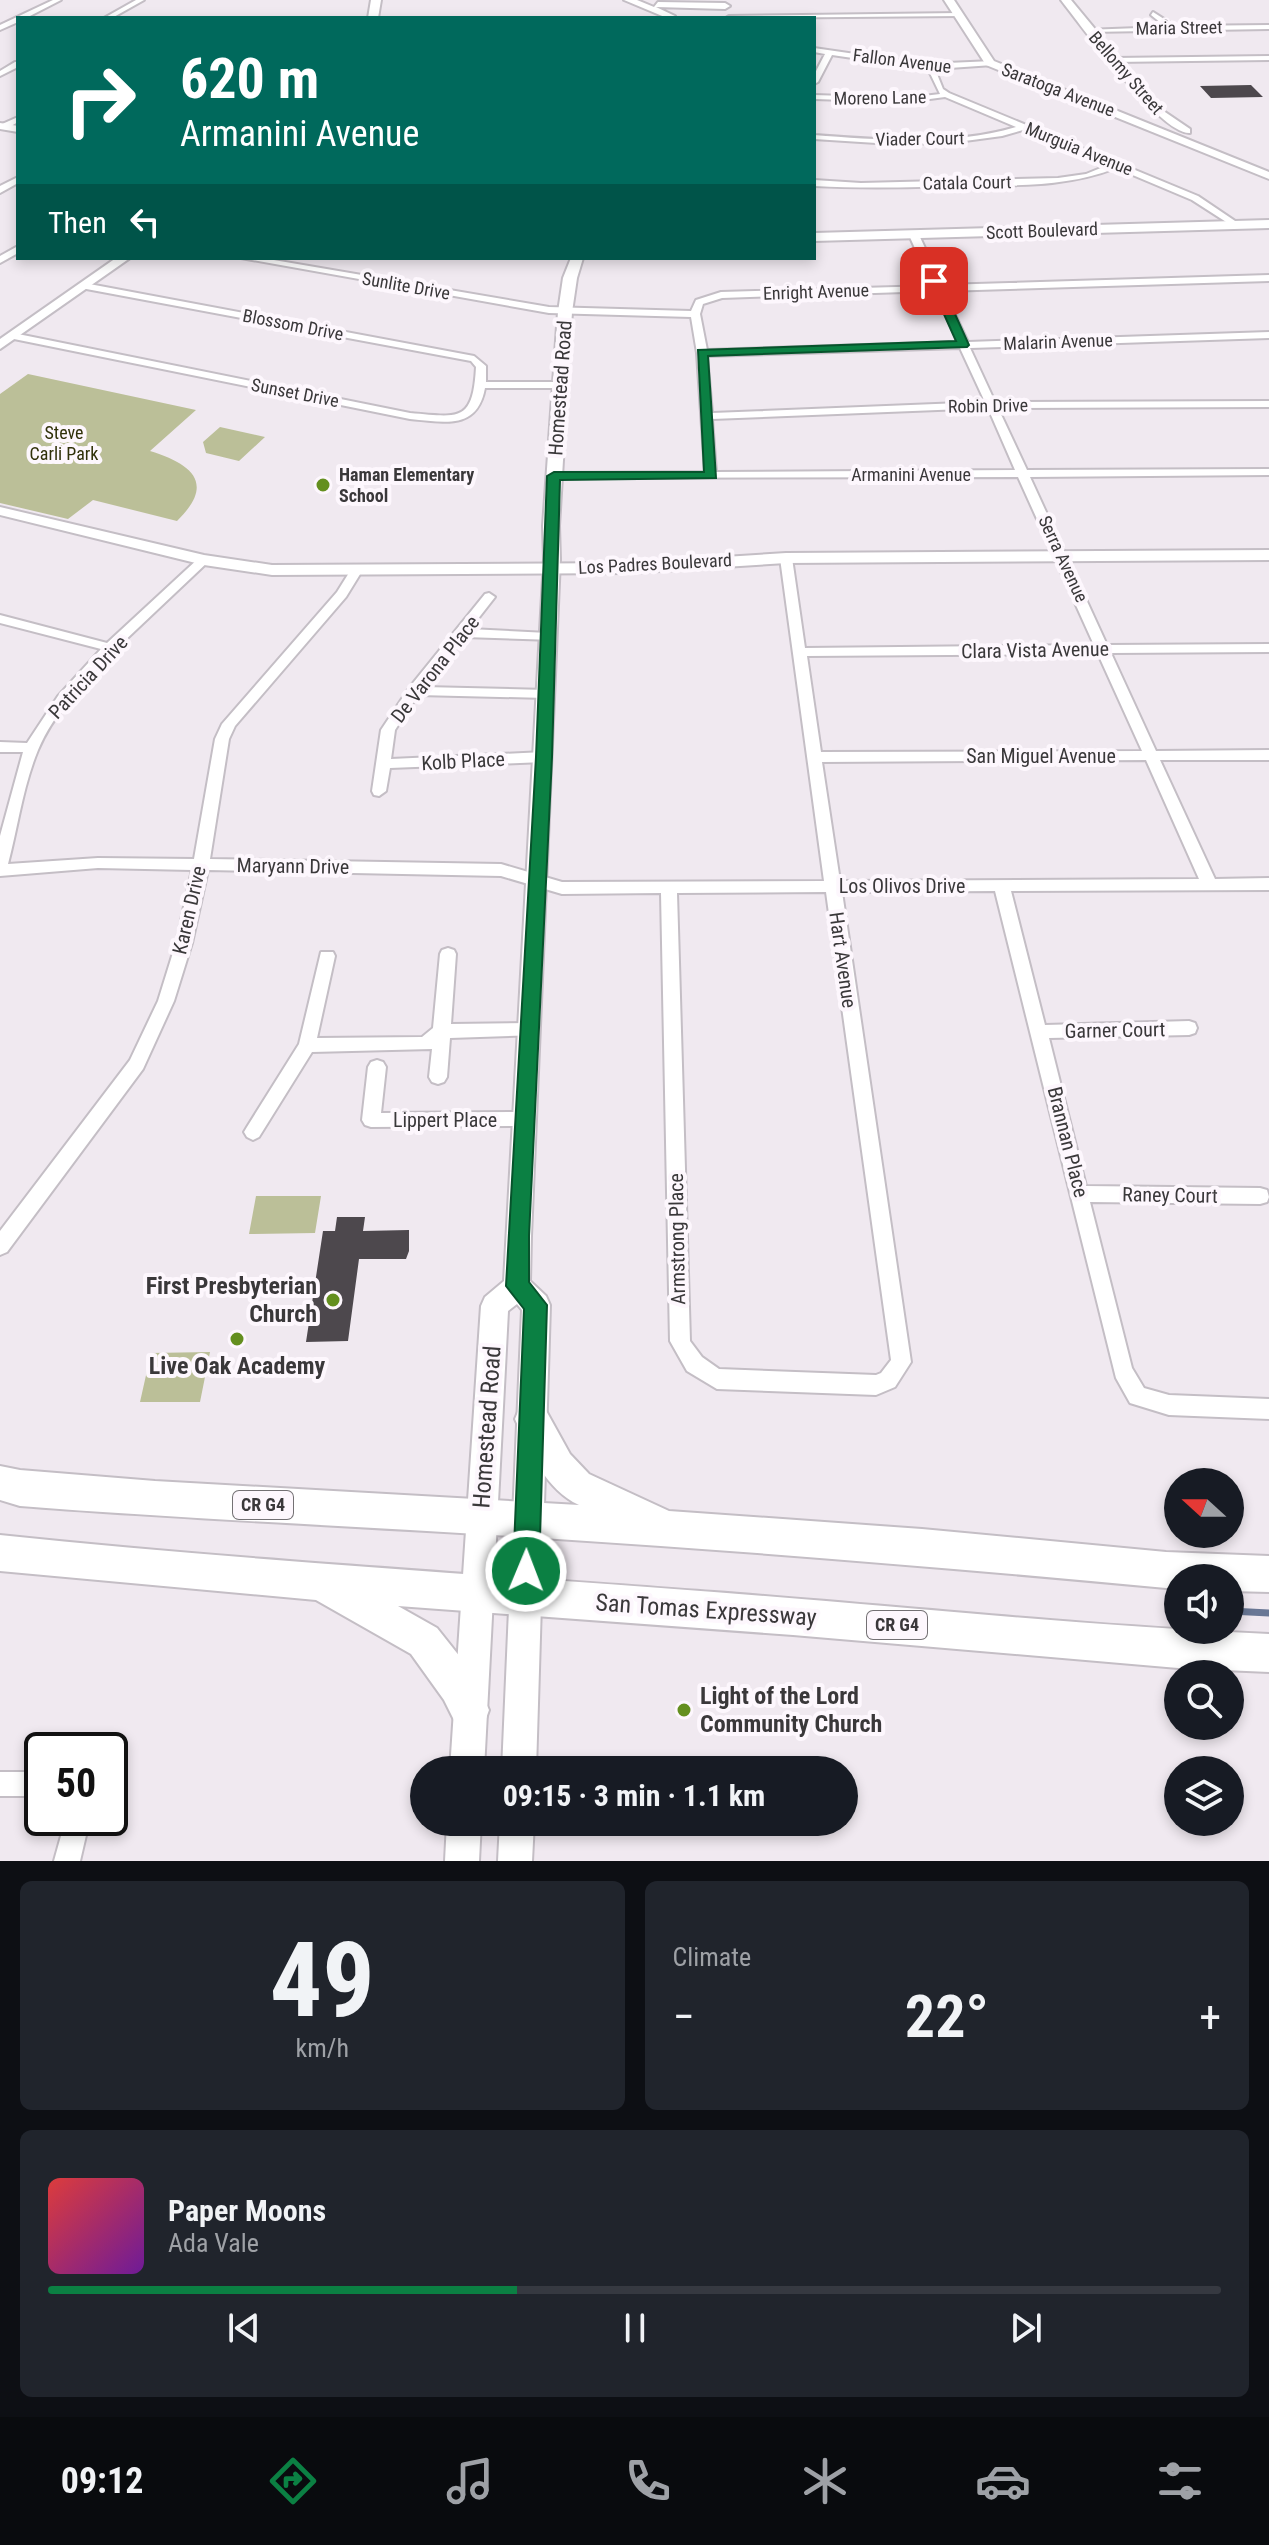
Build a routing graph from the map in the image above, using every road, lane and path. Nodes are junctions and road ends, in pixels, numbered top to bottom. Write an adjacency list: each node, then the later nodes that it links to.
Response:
1 (58, 0): 12 (street)
2 (141, 0): 13 (street)
3 (629, 0): 9 (main road)
4 (646, 0): 9 (main road)
5 (949, 0): 11 (main road)
6 (1066, 0): 17 (main road, Bellomy Street)
7 (724, 3): 8 (main road); 9 (main road)
8 (693, 6): 9 (main road); 9 (main road)
9 (668, 12)
10 (1153, 14): 16 (street)
11 (959, 15): 14 (street); 22 (main road)
12 (26, 16)
13 (111, 16)
14 (816, 17)
15 (1269, 27): 16 (street, Maria Street)
16 (1173, 28): 17 (street, Maria Street)
17 (1089, 30): 21 (main road, Bellomy Street)
18 (816, 50): 19 (street, Fallon Avenue)
19 (830, 52): 23 (street, Fallon Avenue); 24 (street)
20 (1269, 58): 21 (street)
21 (1114, 60): 27 (main road, Bellomy Street)
22 (990, 63): 23 (street, Fallon Avenue); 28 (main road, Saratoga Avenue)
23 (931, 67): 25 (street)
24 (816, 78)
25 (946, 95): 26 (street, Moreno Lane); 31 (street, Murguia Avenue)
26 (816, 97)
27 (1158, 112): 28 (main road, Saratoga Avenue); 29 (main road, Bellomy Street)
28 (1126, 116): 30 (main road, Saratoga Avenue)
29 (1174, 124): 30 (main road, Saratoga Avenue); 34 (main road, Bellomy Street)
30 (1148, 126): 35 (main road, Saratoga Avenue)
31 (1024, 127): 32 (street, Viader Court); 33 (street, Murguia Avenue)
32 (816, 137)
33 (1116, 165): 36 (street, Catala Court); 38 (street, Murguia Avenue)
34 (1269, 168)
35 (1269, 176)
36 (816, 183)
37 (1269, 224): 38 (main road, Scott Boulevard)
38 (1237, 225): 39 (main road, Scott Boulevard)
39 (914, 235): 40 (main road, Scott Boulevard); 46 (street, Serra Avenue)
40 (816, 237)
41 (121, 260): 45 (main road)
42 (258, 260): 47 (street, Sunlite Drive)
43 (576, 260): 47 (main road, Homestead Road)
44 (1269, 278): 46 (street, Enright Avenue)
45 (84, 286): 50 (main road); 54 (street, Blossom Drive)
46 (938, 288): 48 (street, Enright Avenue); 52 (street, Serra Avenue)
47 (565, 312): 48 (street); 55 (main road, Homestead Road)
48 (695, 314): 53 (street)
49 (1269, 335): 52 (street, Malarin Avenue)
50 (13, 336): 51 (main road); 54 (street, Sunset Drive)
51 (0, 345)
52 (963, 345): 53 (street, Malarin Avenue); 57 (street, Serra Avenue)
53 (702, 353): 58 (street)
54 (481, 385): 55 (street)
55 (560, 385): 61 (main road, Homestead Road)
56 (1269, 404): 57 (street, Robin Drive)
57 (993, 405): 58 (street, Robin Drive); 60 (street, Serra Avenue)
58 (707, 416): 62 (street)
59 (1269, 472): 60 (street, Armanini Avenue)
60 (1023, 474): 62 (street, Armanini Avenue); 65 (street, Serra Avenue)
61 (554, 476): 62 (street, Armanini Avenue); 68 (main road, Homestead Road)
62 (711, 476)
63 (0, 511): 67 (street, Los Padres Boulevard)
64 (1269, 555): 65 (street, Los Padres Boulevard)
65 (1062, 557): 66 (street, Los Padres Boulevard); 76 (street, Serra Avenue)
66 (786, 558): 68 (street, Los Padres Boulevard); 77 (street, Hart Avenue)
67 (204, 560): 69 (street, Los Padres Boulevard); 74 (street, Patricia Drive)
68 (552, 569): 69 (street, Los Padres Boulevard); 73 (main road, Homestead Road)
69 (356, 571): 88 (street, Karen Drive)
70 (489, 597): 72 (street, De Varona Place)
71 (0, 619): 74 (street)
72 (463, 633): 73 (street); 78 (street, De Varona Place)
73 (548, 637): 79 (main road, Homestead Road)
74 (113, 648): 81 (street, Patricia Drive)
75 (1269, 648): 76 (street, Clara Vista Avenue)
76 (1105, 649): 77 (street, Clara Vista Avenue); 83 (street, Serra Avenue)
77 (801, 652): 85 (street, Hart Avenue)
78 (414, 691): 79 (street); 86 (street, De Varona Place)
79 (546, 694): 84 (main road, Homestead Road)
80 (0, 747): 81 (street)
81 (32, 748): 89 (street, Patricia Drive)
82 (1269, 755): 83 (street, San Miguel Avenue)
83 (1152, 756): 85 (street, San Miguel Avenue); 92 (street, Serra Avenue)
84 (544, 757): 86 (street, Kolb Place); 90 (main road, Homestead Road)
85 (813, 757): 95 (street, Hart Avenue)
86 (381, 764): 87 (street, De Varona Place)
87 (379, 791)
88 (201, 865): 89 (street, Maryann Drive); 90 (street, Maryann Drive); 109 (street, Karen Drive)
89 (0, 868)
90 (537, 879): 94 (street, Los Olivos Drive); 99 (main road, Homestead Road)
91 (1269, 884): 92 (street, Los Olivos Drive)
92 (1210, 885): 93 (street, Los Olivos Drive)
93 (1002, 886): 95 (street, Los Olivos Drive); 101 (street, Brannan Place)
94 (669, 887): 95 (street, Los Olivos Drive); 111 (street, Armstrong Place)
95 (832, 887): 111 (street, Hart Avenue)
96 (448, 954): 100 (street)
97 (327, 956): 102 (street)
98 (1189, 1028): 101 (street, Garner Court)
99 (531, 1030): 100 (street); 105 (main road, Homestead Road)
100 (442, 1031): 102 (street); 104 (street)
101 (1040, 1032): 107 (street, Brannan Place)
102 (307, 1045): 106 (street)
103 (377, 1067): 105 (street, Lippert Place)
104 (438, 1077)
105 (526, 1119): 110 (main road, Homestead Road)
106 (253, 1132)
107 (1081, 1194): 108 (street, Raney Court); 112 (street, Brannan Place)
108 (1260, 1196)
109 (0, 1246)
110 (517, 1286): 113 (main road, Homestead Road); 115 (main road, Homestead Road)
111 (901, 1362)
112 (1269, 1409)
113 (532, 1419): 116 (main road, Homestead Road); 117 (highway)
114 (0, 1483): 115 (highway, CR G4)
115 (481, 1517): 116 (highway, CR G4); 121 (main road, Homestead Road)
116 (527, 1519): 117 (highway, CR G4); 122 (main road, Homestead Road)
117 (674, 1530): 119 (highway, CR G4)
118 (0, 1553): 120 (highway, San Tomas Expressway / CR G4)
119 (1269, 1574)
120 (323, 1584): 121 (highway, San Tomas Expressway / CR G4); 124 (highway)
121 (476, 1594): 122 (highway, San Tomas Expressway / CR G4); 124 (main road, Homestead Road)
122 (525, 1597): 123 (highway, San Tomas Expressway / CR G4); 126 (main road, Homestead Road)
123 (1269, 1653)
124 (470, 1710): 125 (main road, Homestead Road)
125 (468, 1756)
126 (519, 1756)
127 (0, 1784): 128 (street)
128 (24, 1784)
129 (73, 1836): 132 (street)
130 (463, 1836): 133 (main road)
131 (516, 1836): 134 (main road)
132 (67, 1861)
133 (462, 1861)
134 (515, 1861)

